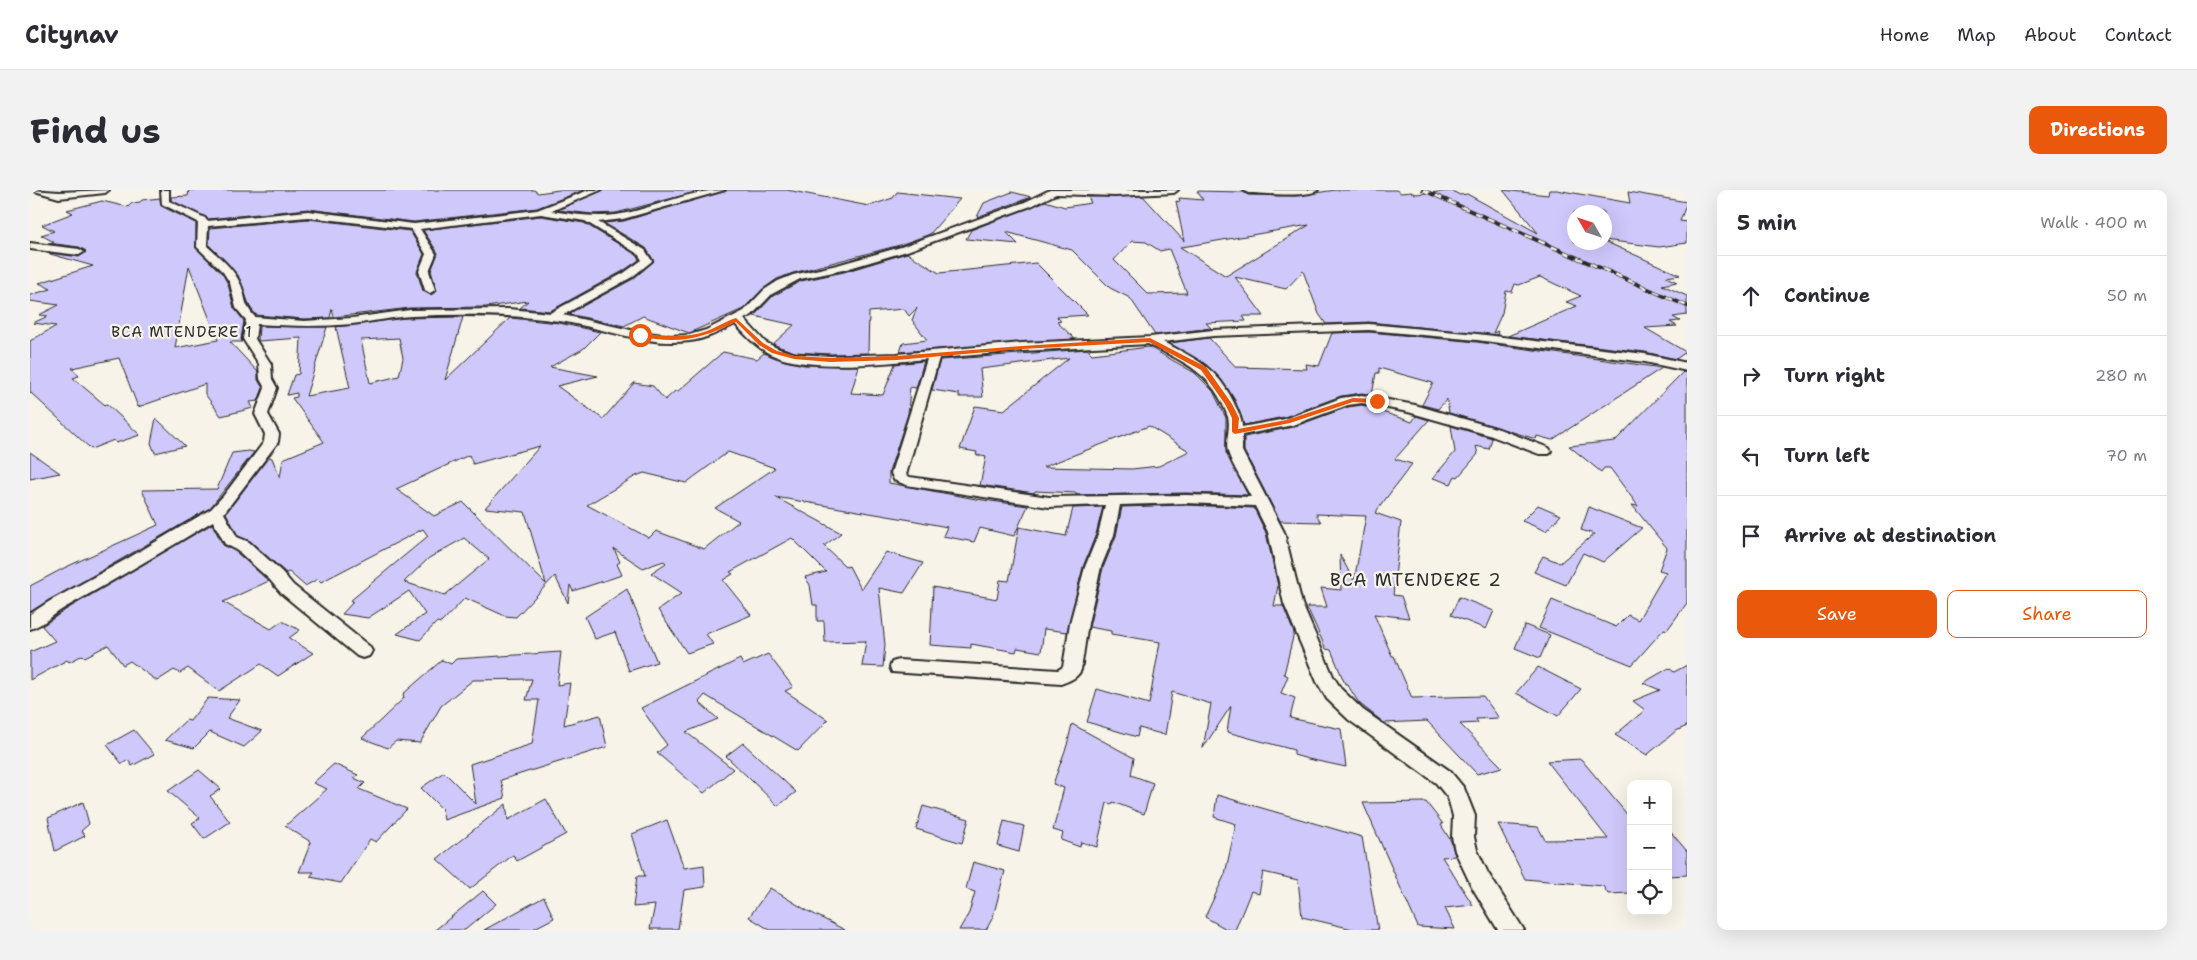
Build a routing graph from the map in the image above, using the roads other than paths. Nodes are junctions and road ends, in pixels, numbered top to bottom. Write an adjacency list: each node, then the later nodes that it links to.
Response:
1 (35, 190): 10 (street)
2 (105, 190): 10 (street)
3 (165, 190): 14 (street)
4 (597, 190): 12 (street)
5 (721, 190): 13 (street)
6 (1174, 190): 9 (street)
7 (1248, 190): 8 (street)
8 (1314, 190)
9 (1056, 191): 20 (street)
10 (44, 193): 11 (street)
11 (30, 198)
12 (539, 212): 13 (street); 15 (street)
13 (588, 219): 19 (street)
14 (204, 224): 15 (street); 21 (street)
15 (414, 227): 18 (street)
16 (30, 246): 17 (street)
17 (79, 252)
18 (430, 290)
19 (552, 317): 20 (street); 21 (street)
20 (736, 319): 23 (street)
21 (252, 320): 29 (street)
22 (1150, 340): 23 (street); 24 (street); 25 (street)
23 (934, 356): 27 (street)
24 (1687, 367)
25 (1235, 432): 26 (street); 28 (street)
26 (1544, 451)
27 (1114, 500): 28 (street); 32 (street)
28 (1261, 502): 33 (street)
29 (216, 512): 30 (street); 31 (street)
30 (30, 623)
31 (363, 651)
32 (899, 667)
33 (1512, 930)

